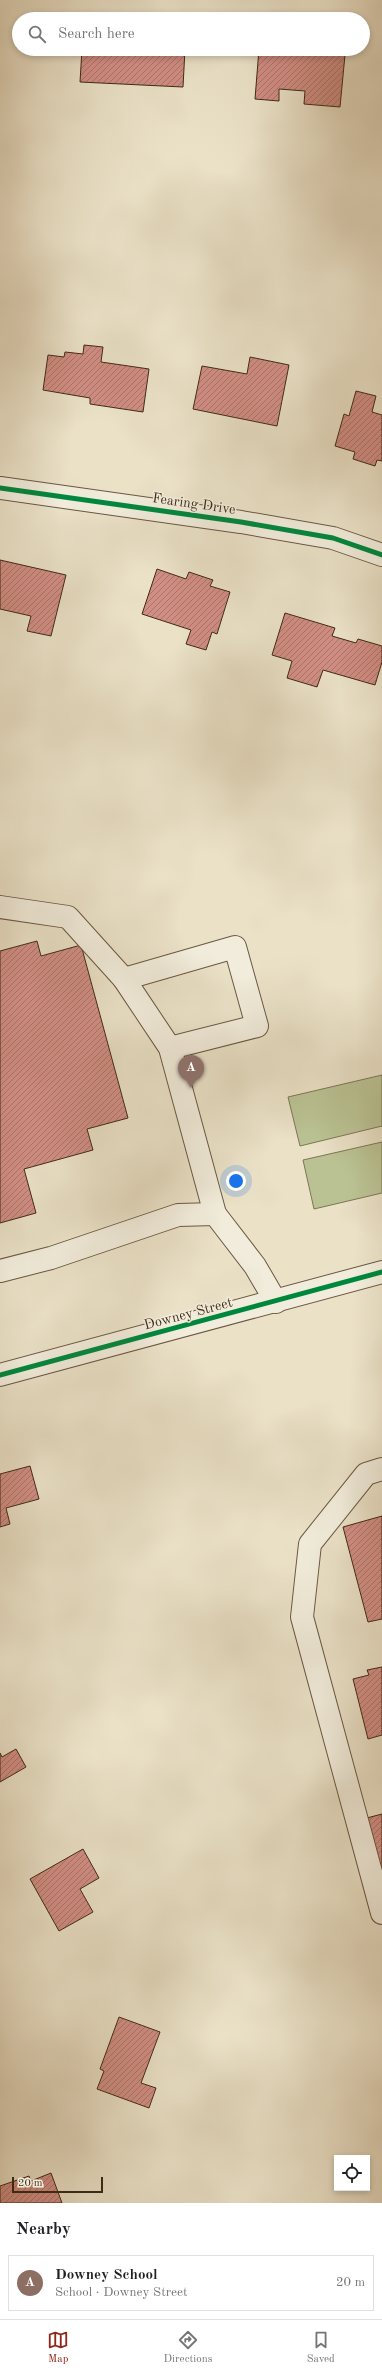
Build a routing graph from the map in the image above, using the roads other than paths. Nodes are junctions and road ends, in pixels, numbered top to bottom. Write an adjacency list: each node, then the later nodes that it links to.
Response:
1 (0, 488): 2 (street, Fearing Drive)
2 (382, 555)
3 (0, 907): 4 (street)
4 (124, 979): 5 (street); 5 (street)
5 (170, 1048): 6 (street)
6 (215, 1214): 7 (street); 9 (street)
7 (0, 1271)
8 (382, 1272): 9 (street, Downey Street)
9 (276, 1302): 10 (street, Downey Street)
10 (0, 1375)
11 (382, 1469): 12 (street)
12 (382, 1913)

